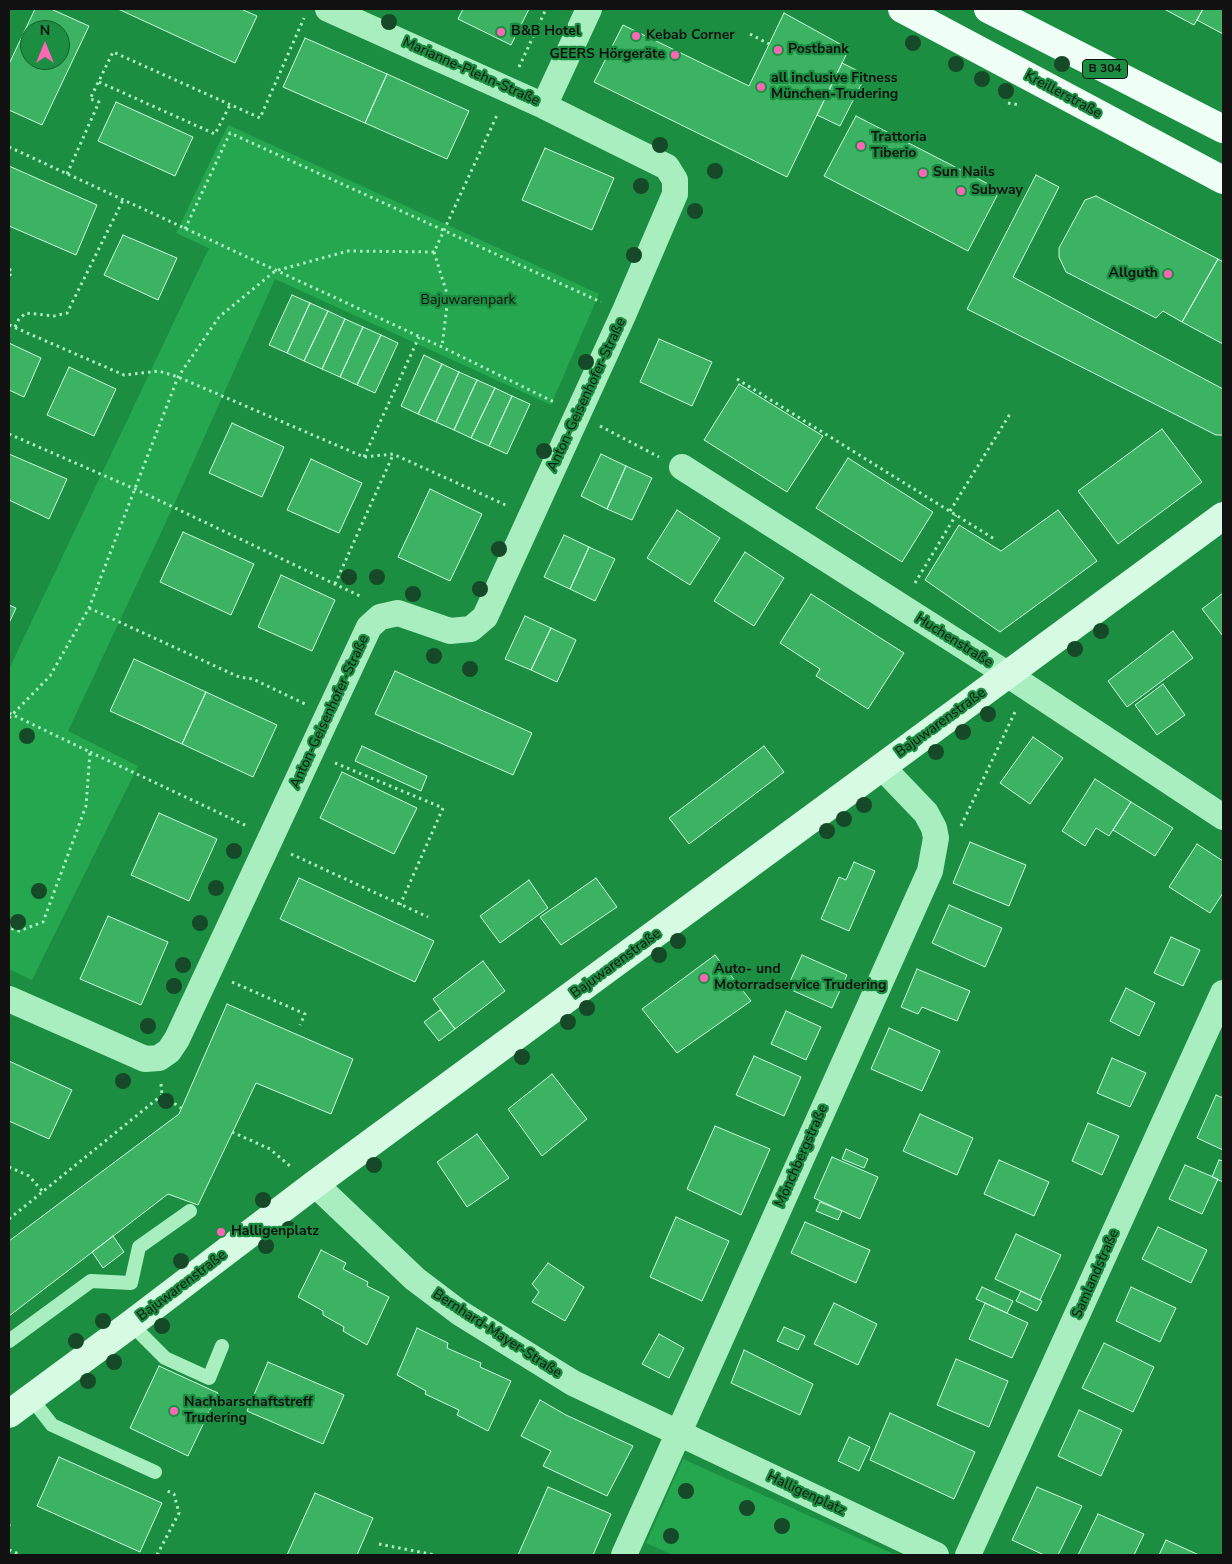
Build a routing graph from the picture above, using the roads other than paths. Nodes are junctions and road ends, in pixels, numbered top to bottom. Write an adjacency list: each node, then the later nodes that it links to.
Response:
1 (589, 9): 5 (street, Marianne-Plehn-Straße)
2 (902, 9): 7 (main road, Kreillerstraße)
3 (988, 9): 6 (main road, B 304)
4 (317, 12): 5 (street, Marianne-Plehn-Straße)
5 (544, 106): 14 (street, Anton-Geisenhofer-Straße)
6 (1223, 129)
7 (1223, 180)
8 (682, 468): 10 (street, Huchenstraße)
9 (1223, 516): 10 (main road, Bajuwarenstraße)
10 (1007, 674): 11 (main road, Bajuwarenstraße); 12 (street, Huchenstraße)
11 (882, 767): 15 (main road, Bajuwarenstraße); 22 (street, Mönchbergstraße)
12 (1223, 817)
13 (1223, 992): 26 (street, Samlandstraße)
14 (9, 999)
15 (305, 1178): 17 (main road, Bajuwarenstraße); 22 (street, Bernhard-Mayer-Straße)
16 (190, 1211): 18 (lane)
17 (131, 1324): 19 (lane); 20 (main road, Bajuwarenstraße)
18 (9, 1341)
19 (222, 1346)
20 (31, 1398): 21 (main road, Bajuwarenstraße); 23 (lane)
21 (9, 1414)
22 (677, 1433): 24 (street, Mönchbergstraße); 25 (street, Halligenplatz)
23 (155, 1472)
24 (631, 1553)
25 (936, 1555)
26 (968, 1555)

